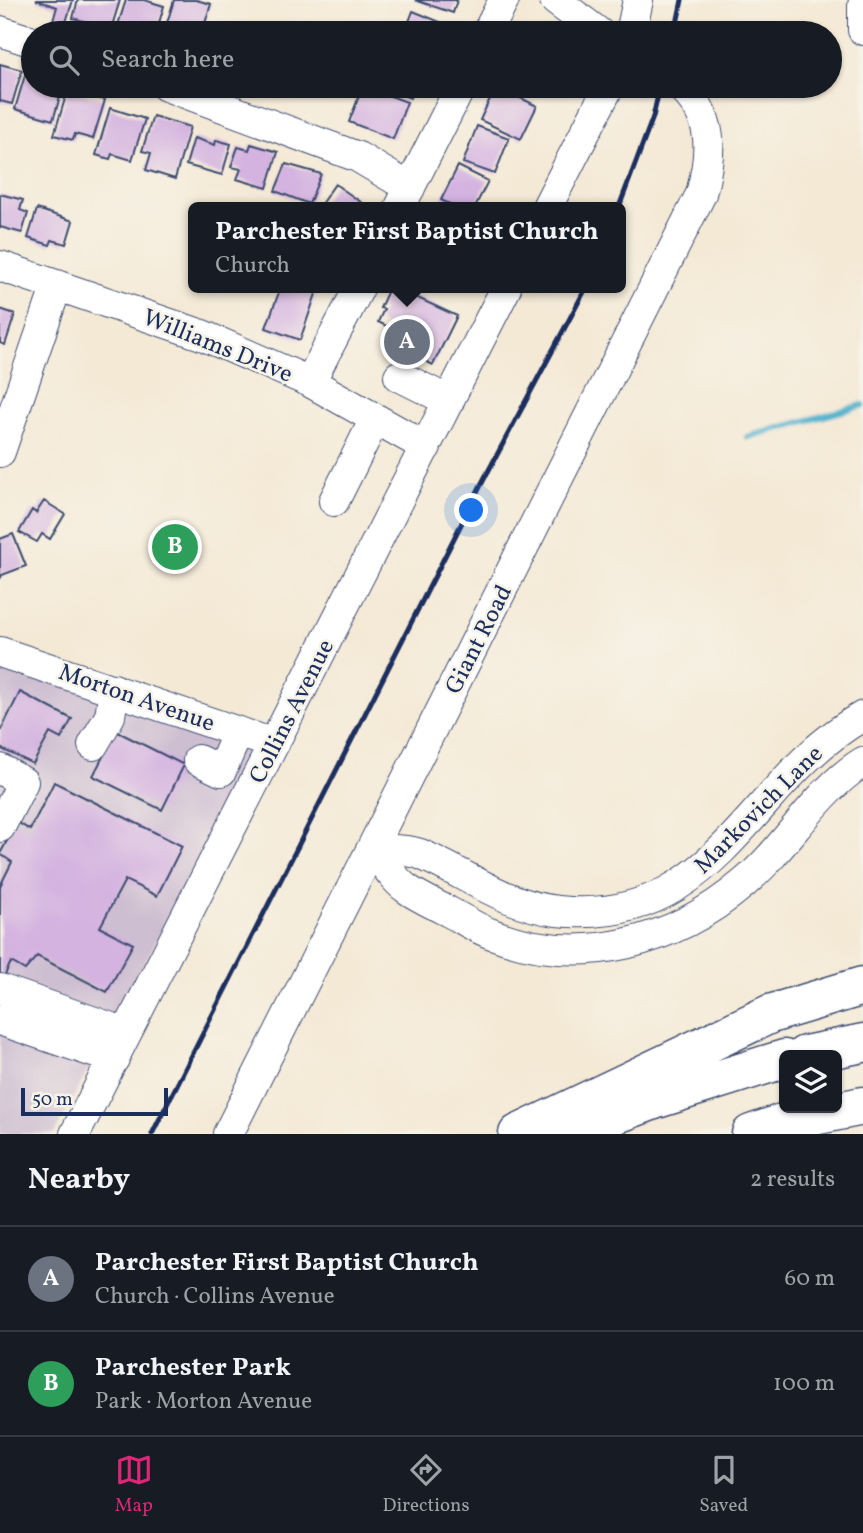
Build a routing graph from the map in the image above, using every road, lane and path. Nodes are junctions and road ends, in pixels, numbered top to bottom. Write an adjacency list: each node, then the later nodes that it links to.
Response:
1 (504, 0): 5 (street)
2 (555, 0): 6 (street)
3 (638, 0): 7 (street)
4 (863, 5): 8 (street)
5 (494, 21)
6 (583, 21)
7 (634, 21)
8 (863, 30)
9 (0, 31): 10 (street)
10 (21, 38)
11 (198, 98): 17 (street)
12 (455, 98): 17 (street)
13 (604, 98): 18 (street)
14 (672, 98): 16 (street)
15 (690, 98): 16 (street, Giant Road)
16 (707, 139): 40 (street, Giant Road)
17 (405, 197)
18 (550, 202)
19 (0, 266): 20 (street, Williams Drive)
20 (57, 285): 24 (street, Williams Drive); 28 (street)
21 (356, 293): 24 (street)
22 (503, 293): 25 (street, Collins Avenue)
23 (399, 376): 25 (street)
24 (310, 383): 26 (street, Williams Drive)
25 (449, 401): 27 (street, Collins Avenue)
26 (375, 419): 27 (street, Williams Drive); 29 (street)
27 (426, 447): 34 (street, Collins Avenue)
28 (0, 452)
29 (334, 501)
30 (2, 656): 31 (street, Morton Avenue)
31 (114, 689): 33 (street, Morton Avenue); 35 (street)
32 (863, 716): 40 (street, Markovich Lane)
33 (239, 732): 34 (street, Morton Avenue); 36 (street)
34 (274, 744): 45 (street, Collins Avenue)
35 (93, 745)
36 (198, 760)
37 (863, 762): 40 (street, Markovich Lane)
38 (0, 769): 39 (street)
39 (0, 827)
40 (373, 849): 50 (street, Giant Road)
41 (863, 986): 51 (highway)
42 (0, 989): 45 (street)
43 (0, 1020): 45 (street)
44 (863, 1043): 46 (highway)
45 (120, 1046): 49 (street, Collins Avenue)
46 (829, 1050)
47 (779, 1061): 52 (highway)
48 (863, 1106): 53 (highway)
49 (75, 1134)
50 (228, 1134)
51 (518, 1134)
52 (565, 1134)
53 (751, 1134)

